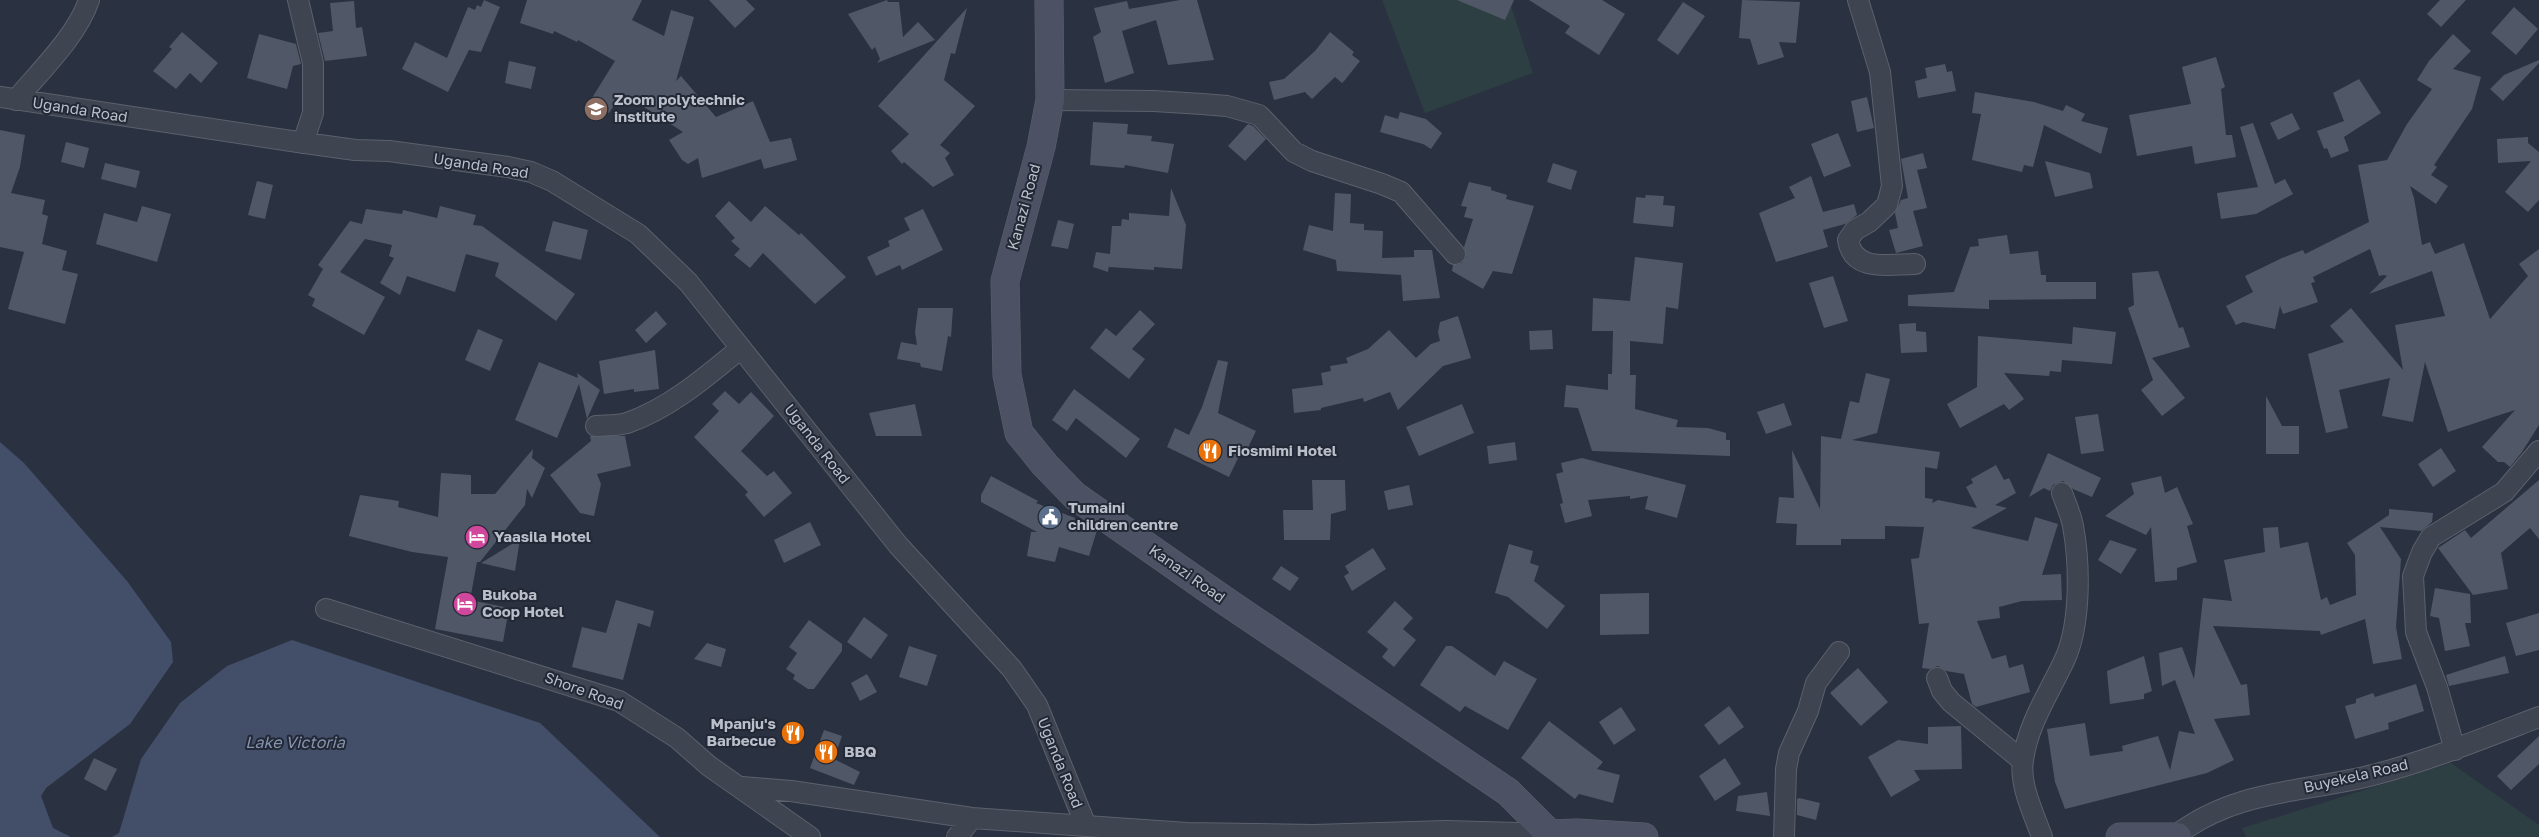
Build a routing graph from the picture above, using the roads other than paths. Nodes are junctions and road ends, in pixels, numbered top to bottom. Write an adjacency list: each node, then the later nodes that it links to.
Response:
1 (89, 0): 5 (street)
2 (298, 0): 7 (street)
3 (1049, 0): 6 (main road, Kanazi Road)
4 (1858, 0): 9 (street)
5 (8, 99): 7 (street, Uganda Road)
6 (1050, 100): 8 (street); 23 (main road, Kanazi Road)
7 (303, 143): 10 (street, Uganda Road)
8 (1455, 254)
9 (1915, 264)
10 (741, 348): 11 (street); 22 (street, Uganda Road)
11 (596, 426)
12 (2539, 451): 18 (street)
13 (2062, 493): 19 (street)
14 (326, 609): 20 (street, Shore Road)
15 (1839, 652): 27 (street)
16 (1937, 678): 19 (street)
17 (2539, 717): 18 (street, Buyekela Road)
18 (2455, 750): 30 (street, Buyekela Road)
19 (2022, 761): 28 (street)
20 (742, 787): 21 (street); 24 (street, Shore Road)
21 (972, 818): 22 (street); 25 (street)
22 (1086, 826): 23 (street, Uganda Road)
23 (1550, 834): 26 (main road, Uganda Road)
24 (810, 837)
25 (957, 837)
26 (1644, 837)
27 (1784, 837)
28 (2042, 837)
29 (2120, 837): 30 (main road)
30 (2176, 837)

